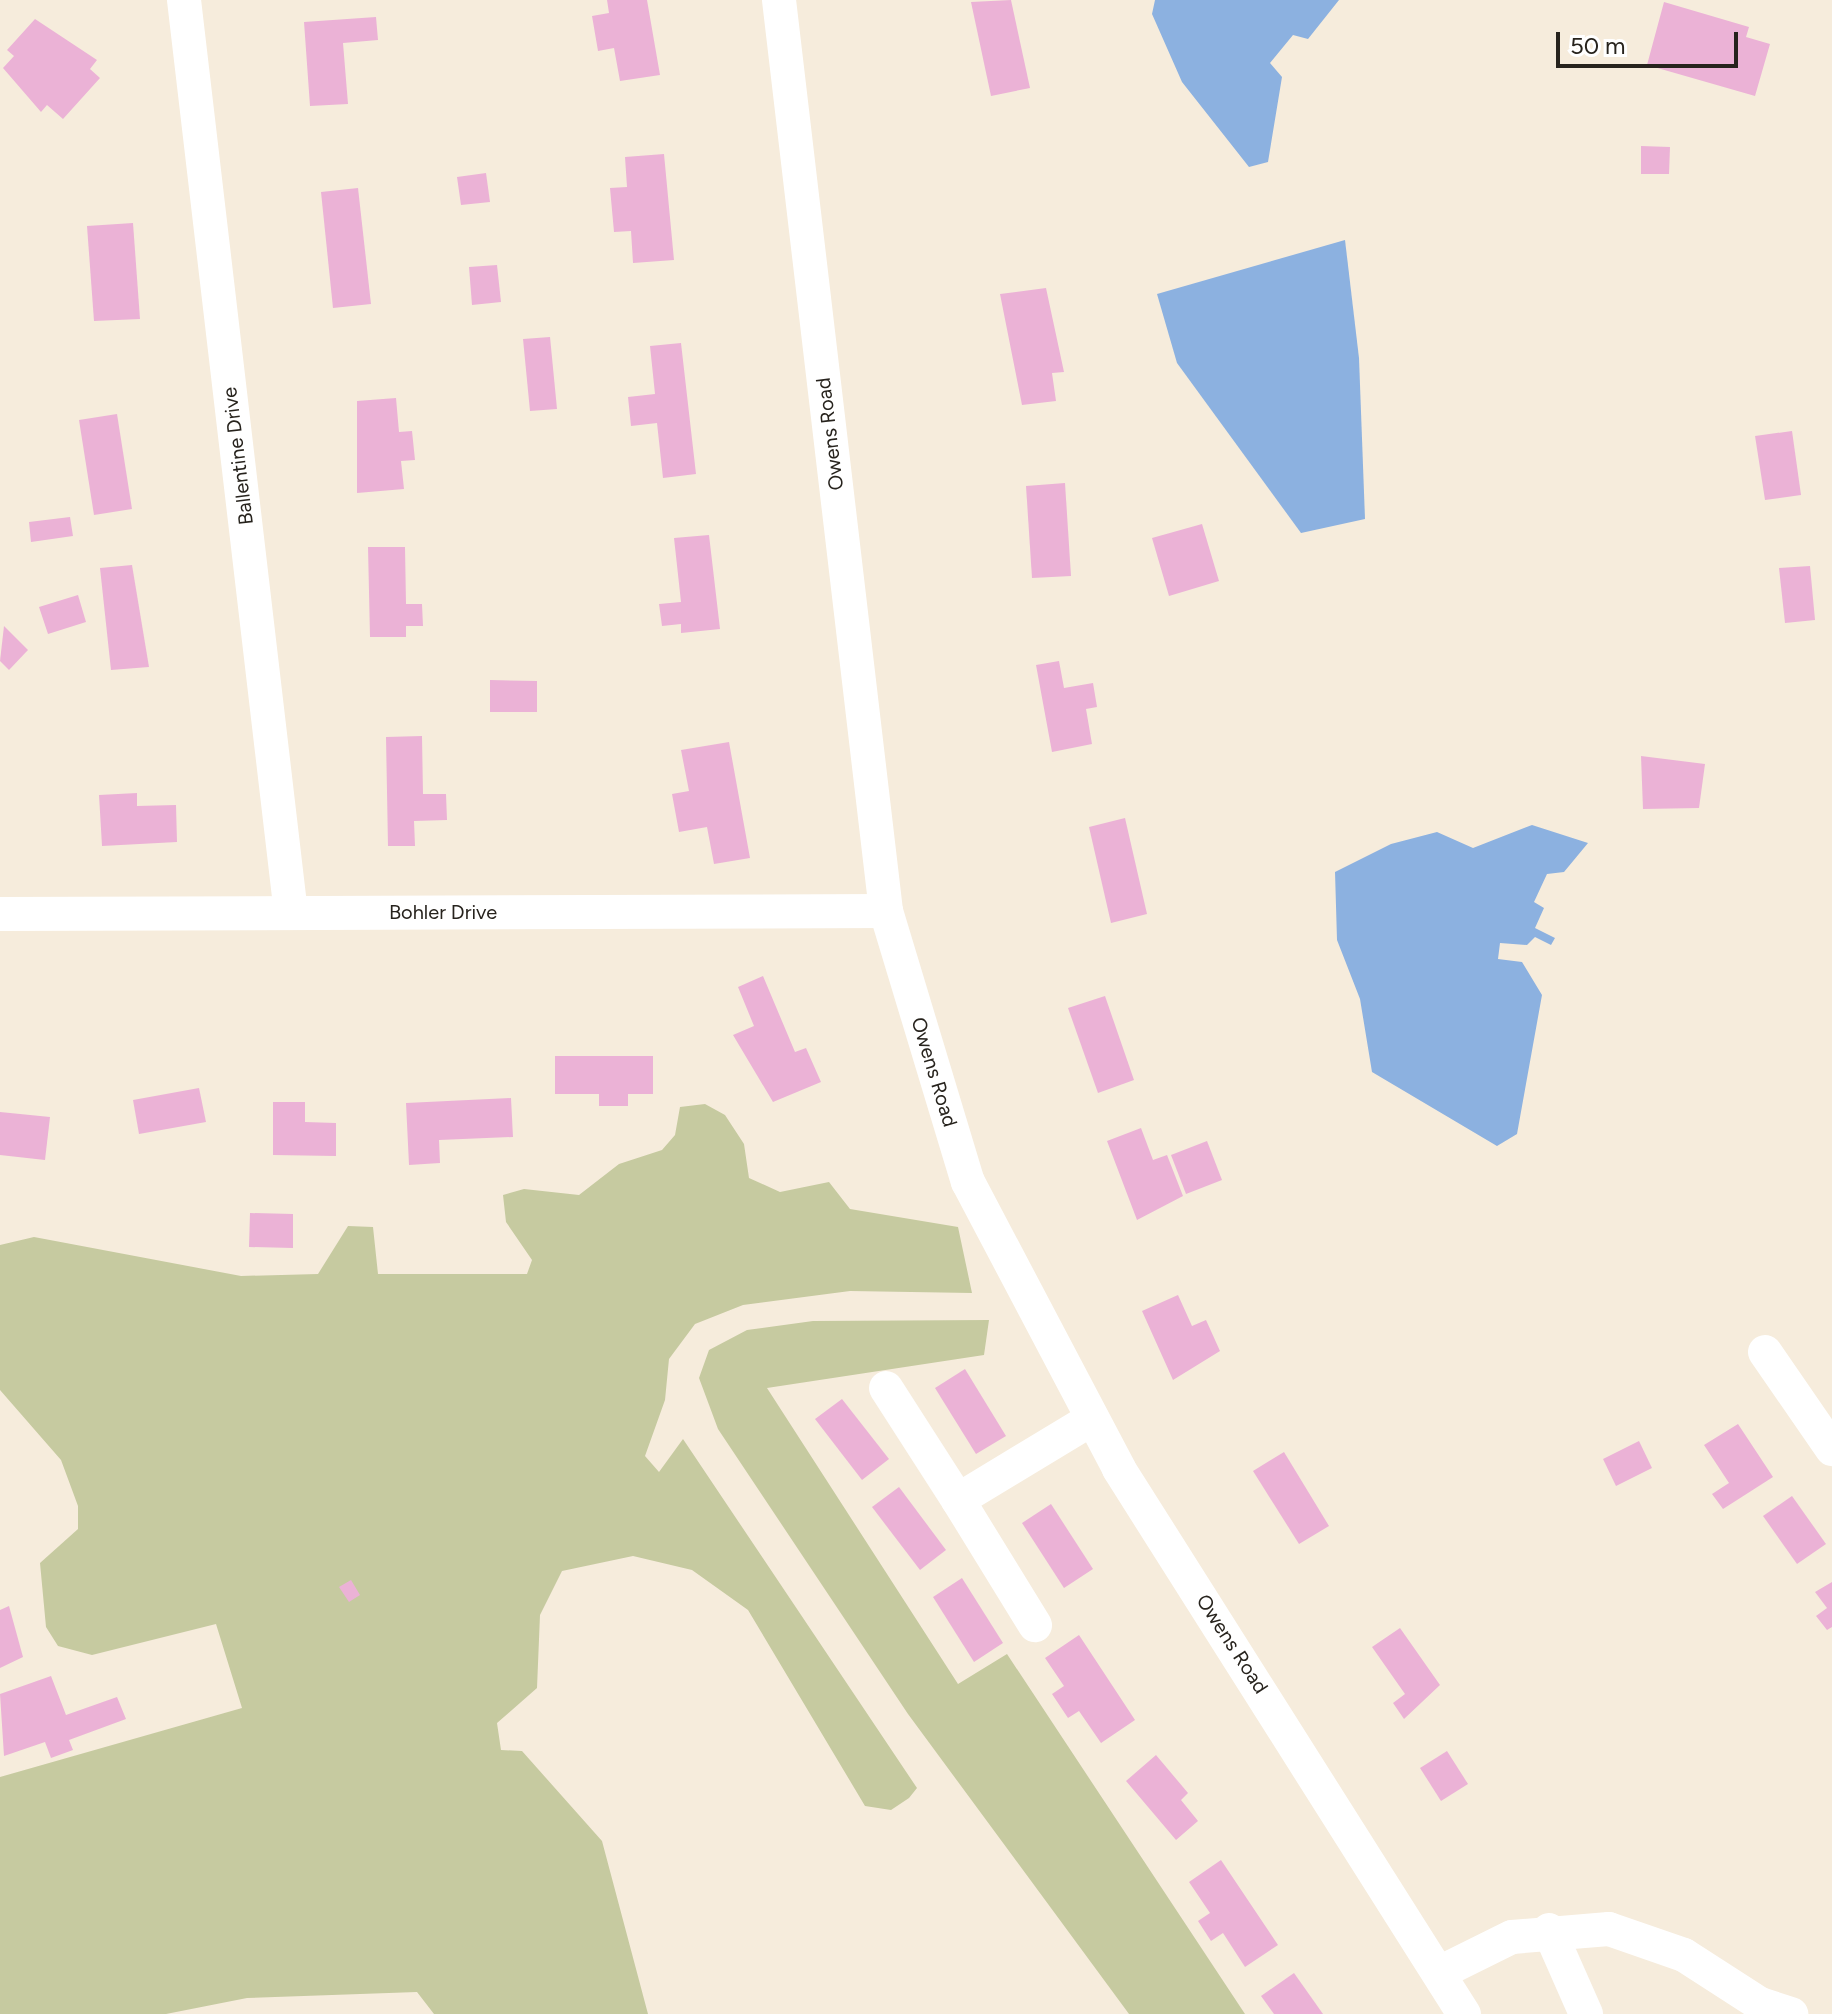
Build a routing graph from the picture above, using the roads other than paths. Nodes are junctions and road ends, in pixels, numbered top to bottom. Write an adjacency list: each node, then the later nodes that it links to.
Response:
1 (184, 0): 4 (street, Ballentine Drive)
2 (779, 0): 3 (street, Owens Road)
3 (886, 911): 4 (street, Bohler Drive); 8 (street, Owens Road)
4 (291, 913): 5 (street, Bohler Drive)
5 (0, 914)
6 (1765, 1352): 9 (street)
7 (886, 1388): 10 (street)
8 (1092, 1419): 10 (street); 13 (street, Owens Road)
9 (1832, 1449)
10 (958, 1500): 11 (street)
11 (1035, 1625)
12 (1549, 1930): 13 (street); 15 (street); 16 (street)
13 (1439, 1973): 14 (street, Owens Road)
14 (1464, 2014)
15 (1586, 2014)
16 (1791, 2014)

